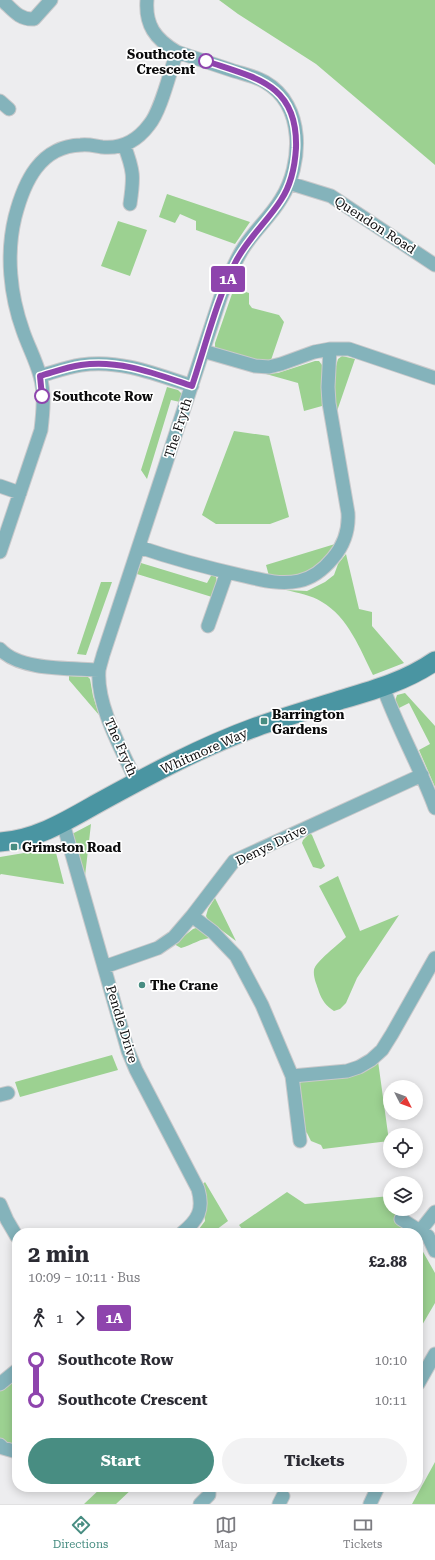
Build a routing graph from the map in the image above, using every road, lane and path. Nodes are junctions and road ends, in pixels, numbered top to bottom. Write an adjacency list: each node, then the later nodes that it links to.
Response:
1 (2, 0): 2 (street)
2 (51, 0)
3 (147, 0): 4 (street, The Fryth)
4 (177, 52): 5 (street); 6 (street, The Fryth)
5 (124, 146): 7 (street); 9 (street)
6 (289, 183): 8 (street, Quendon Road); 11 (street, The Fryth)
7 (130, 204)
8 (435, 265)
9 (6, 297): 12 (street)
10 (330, 349): 11 (street); 13 (street); 19 (street)
11 (203, 351): 14 (street, The Fryth)
12 (40, 376): 14 (street); 16 (street)
13 (435, 378)
14 (192, 386): 17 (street, The Fryth)
15 (0, 486): 16 (street)
16 (20, 493): 18 (street)
17 (139, 547): 19 (street); 23 (street, The Fryth)
18 (0, 552)
19 (227, 572): 20 (street)
20 (208, 626)
21 (0, 650): 23 (street)
22 (435, 661): 24 (street, Whitmore Way)
23 (99, 670): 26 (street, The Fryth)
24 (383, 688): 25 (street); 26 (street, Whitmore Way)
25 (422, 775): 27 (street); 30 (street, Denys Drive)
26 (136, 782): 28 (street, Whitmore Way)
27 (435, 808)
28 (63, 823): 29 (street, Whitmore Way); 32 (street, Pendle Drive)
29 (0, 842)
30 (192, 916): 32 (street, Denys Drive); 33 (street)
31 (435, 958): 33 (street)
32 (104, 967): 39 (street, Pendle Drive)
33 (292, 1076): 34 (street)
34 (300, 1141)
35 (0, 1204): 38 (street)
36 (435, 1212): 41 (street)
37 (401, 1219): 40 (street)
38 (3, 1221): 42 (street)
39 (187, 1228)
40 (415, 1228)
41 (422, 1228)
42 (12, 1231)
43 (423, 1233): 44 (street)
44 (435, 1251)
45 (435, 1354): 47 (street)
46 (12, 1374): 48 (street)
47 (423, 1375)
48 (0, 1384)
49 (0, 1445): 50 (street)
50 (12, 1450)
51 (209, 1492): 52 (street)
52 (200, 1504)

